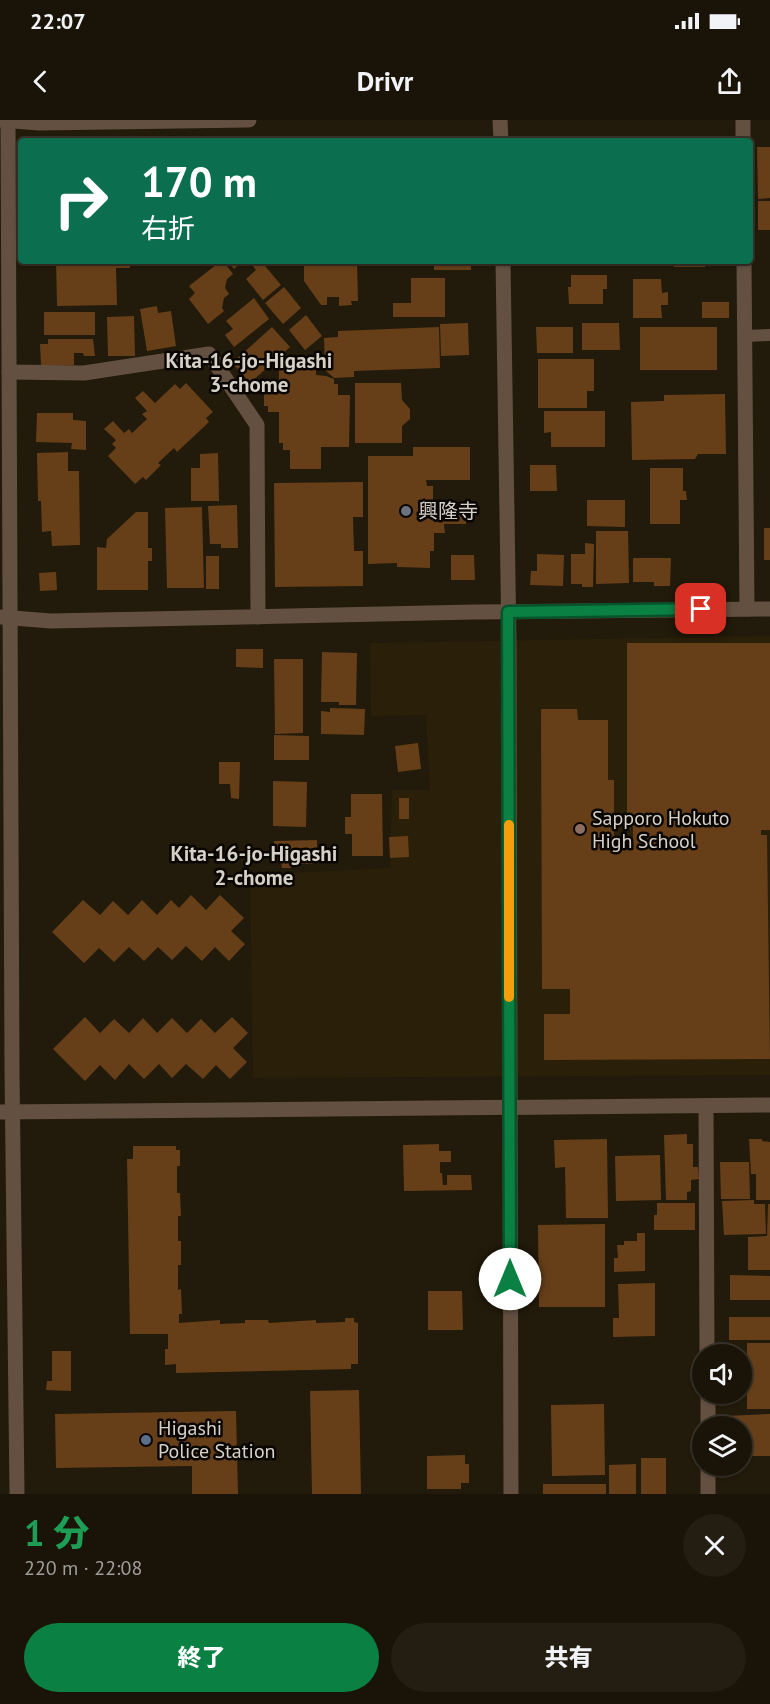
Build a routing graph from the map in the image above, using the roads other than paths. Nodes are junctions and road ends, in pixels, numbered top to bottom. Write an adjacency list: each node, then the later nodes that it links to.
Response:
1 (0, 120): 2 (street)
2 (8, 120): 6 (street); 13 (street)
3 (249, 120): 6 (street)
4 (500, 120): 7 (street)
5 (743, 120): 8 (street)
6 (150, 121)
7 (501, 138)
8 (743, 138)
9 (502, 264): 16 (street)
10 (744, 264): 12 (street)
11 (770, 335): 12 (lane)
12 (744, 336): 14 (street)
13 (9, 372): 17 (street); 18 (street)
14 (747, 609): 15 (street); 16 (street)
15 (770, 609)
16 (508, 612): 18 (street); 21 (street)
17 (5, 617): 18 (street); 22 (street)
18 (258, 617)
19 (770, 1105): 20 (street)
20 (706, 1106): 21 (street); 23 (street)
21 (509, 1107): 22 (street); 26 (street)
22 (6, 1112): 25 (street)
23 (707, 1344)
24 (708, 1476): 27 (street)
25 (17, 1494)
26 (511, 1494)
27 (708, 1494)

